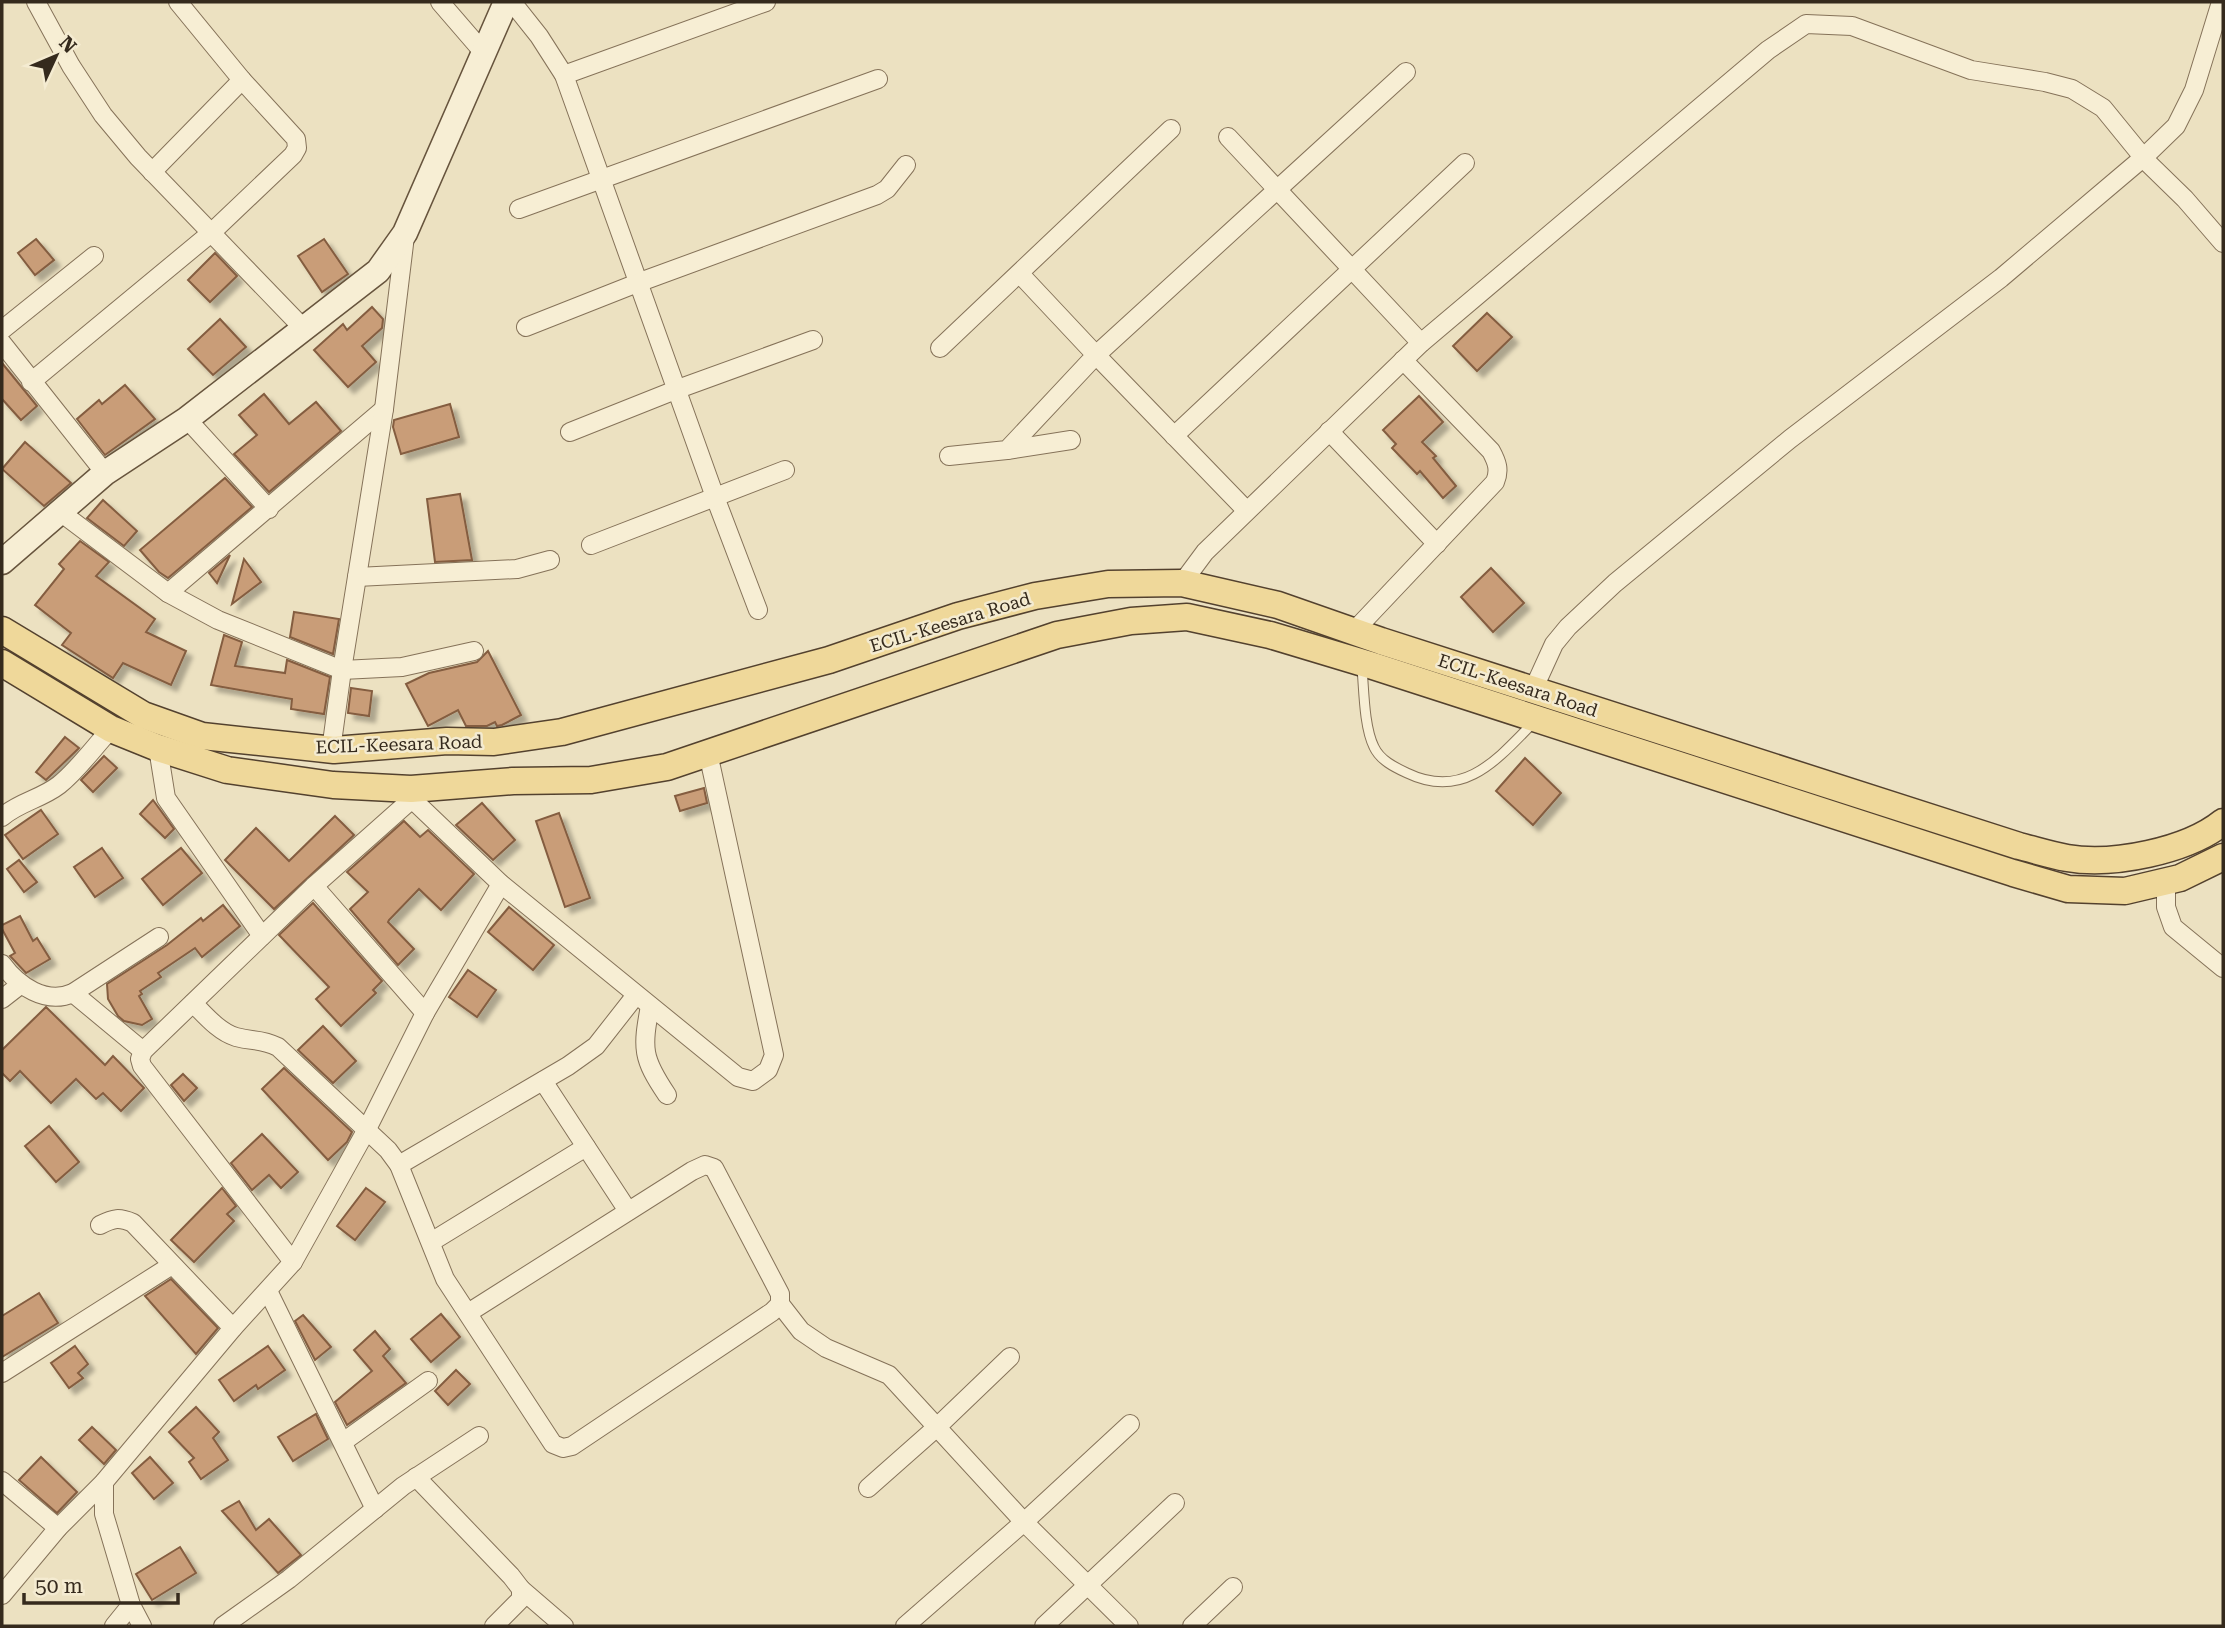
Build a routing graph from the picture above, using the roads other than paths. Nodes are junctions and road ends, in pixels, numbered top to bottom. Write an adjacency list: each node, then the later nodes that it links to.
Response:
1 (36, 2): 18 (street)
2 (178, 2): 12 (street)
3 (440, 2): 8 (street)
4 (506, 2): 8 (street)
5 (512, 2): 10 (street)
6 (766, 2): 10 (street)
7 (2221, 2): 15 (street)
8 (484, 54): 23 (street)
9 (1406, 72): 20 (street)
10 (564, 75): 19 (street)
11 (878, 79): 19 (street)
12 (242, 80): 18 (street); 22 (street)
13 (1171, 129): 27 (street)
14 (1228, 137): 20 (street)
15 (2144, 158): 24 (street); 34 (street); 68 (street)
16 (1465, 163): 26 (street)
17 (906, 165): 28 (street)
18 (152, 172): 22 (street)
19 (603, 177): 21 (street); 28 (street)
20 (1279, 190): 26 (street); 36 (street)
21 (519, 209)
22 (211, 233): 30 (street); 38 (street)
23 (405, 233): 30 (street); 40 (street)
24 (2223, 243)
25 (94, 256): 31 (street)
26 (1352, 268): 34 (street); 44 (street)
27 (1020, 274): 35 (street); 36 (street)
28 (640, 282): 29 (street); 39 (street)
29 (526, 327)
30 (304, 329): 41 (street)
31 (2, 330)
32 (813, 340): 39 (street)
33 (2, 343): 38 (street)
34 (1421, 343): 37 (street)
35 (940, 348)
36 (1096, 355): 44 (street); 46 (street)
37 (1403, 360): 42 (street); 54 (street)
38 (32, 382): 49 (street)
39 (678, 389): 43 (street); 50 (street)
40 (384, 409): 51 (street); 58 (street)
41 (187, 419): 49 (street); 51 (street)
42 (1329, 431): 52 (street); 54 (street)
43 (570, 432)
44 (1174, 436): 52 (street)
45 (1071, 440): 46 (street)
46 (1007, 450): 47 (street)
47 (949, 456)
48 (785, 470): 50 (street)
49 (105, 473): 53 (street)
50 (715, 498): 55 (street); 61 (street)
51 (269, 509): 60 (street)
52 (1246, 510): 59 (street)
53 (59, 511): 57 (street); 60 (street)
54 (1437, 544): 63 (street)
55 (591, 545)
56 (550, 560): 58 (street)
57 (2, 562)
58 (357, 577): 67 (street)
59 (1182, 583): 63 (main road, ECIL-Keesara Road); 72 (main road, ECIL-Keesara Road)
60 (168, 593): 67 (street)
61 (758, 610)
62 (2, 630): 72 (main road, ECIL-Keesara Road)
63 (1354, 631): 65 (main road); 68 (main road, ECIL-Keesara Road)
64 (474, 651): 67 (street)
65 (1361, 662): 69 (main road, ECIL-Keesara Road); 69 (lane); 73 (main road, ECIL-Keesara Road)
66 (2, 663): 70 (main road, ECIL-Keesara Road)
67 (342, 670): 72 (street)
68 (1533, 690): 76 (main road, ECIL-Keesara Road)
69 (1537, 719): 78 (main road, ECIL-Keesara Road)
70 (111, 729): 71 (main road, ECIL-Keesara Road); 75 (street)
71 (158, 748): 74 (main road, ECIL-Keesara Road); 81 (street)
72 (331, 750)
73 (708, 753): 74 (main road, ECIL-Keesara Road); 88 (street)
74 (412, 794): 79 (street); 80 (street)
75 (2, 817)
76 (2223, 822)
77 (2223, 857): 78 (main road, ECIL-Keesara Road)
78 (2166, 881): 84 (street)
79 (501, 884): 88 (street); 90 (street)
80 (314, 886): 81 (street); 90 (street)
81 (262, 936): 89 (street)
82 (159, 937): 86 (street)
83 (2, 964): 85 (street)
84 (2223, 968)
85 (20, 985): 86 (street); 87 (street)
86 (73, 993): 91 (street)
87 (2, 999)
88 (643, 1000): 92 (street); 93 (street)
89 (193, 1003): 91 (street); 94 (street)
90 (425, 1013): 94 (street)
91 (144, 1051): 100 (street)
92 (543, 1081): 95 (street); 96 (street)
93 (667, 1095)
94 (366, 1130): 96 (street); 100 (street)
95 (586, 1147): 97 (street); 99 (street)
96 (399, 1165): 99 (street)
97 (628, 1211): 103 (street); 104 (street)
98 (100, 1225): 101 (street)
99 (430, 1242): 104 (street)
100 (293, 1262): 102 (street)
101 (172, 1265): 105 (street); 107 (street)
102 (268, 1291): 105 (street); 112 (street)
103 (780, 1304): 104 (street); 110 (street)
104 (467, 1313)
105 (233, 1328): 115 (street)
106 (1010, 1357): 110 (street)
107 (2, 1373)
108 (428, 1381): 112 (street)
109 (1130, 1424): 119 (street)
110 (937, 1427): 116 (street); 119 (street)
111 (479, 1436): 113 (street)
112 (343, 1442): 118 (street)
113 (416, 1477): 118 (street); 123 (street)
114 (2, 1481): 120 (street)
115 (104, 1482): 120 (street); 125 (street)
116 (868, 1488)
117 (1175, 1503): 121 (street)
118 (375, 1509): 126 (street)
119 (1024, 1522): 121 (street); 131 (street)
120 (58, 1528): 124 (street)
121 (1089, 1586): 132 (street); 133 (street)
122 (1233, 1587): 134 (street)
123 (520, 1590): 129 (street); 130 (street)
124 (2, 1595)
125 (131, 1605): 127 (street); 128 (street)
126 (229, 1625)
127 (114, 1626)
128 (142, 1626)
129 (494, 1626)
130 (564, 1626)
131 (905, 1626)
132 (1044, 1626)
133 (1129, 1626)
134 (1192, 1626)

